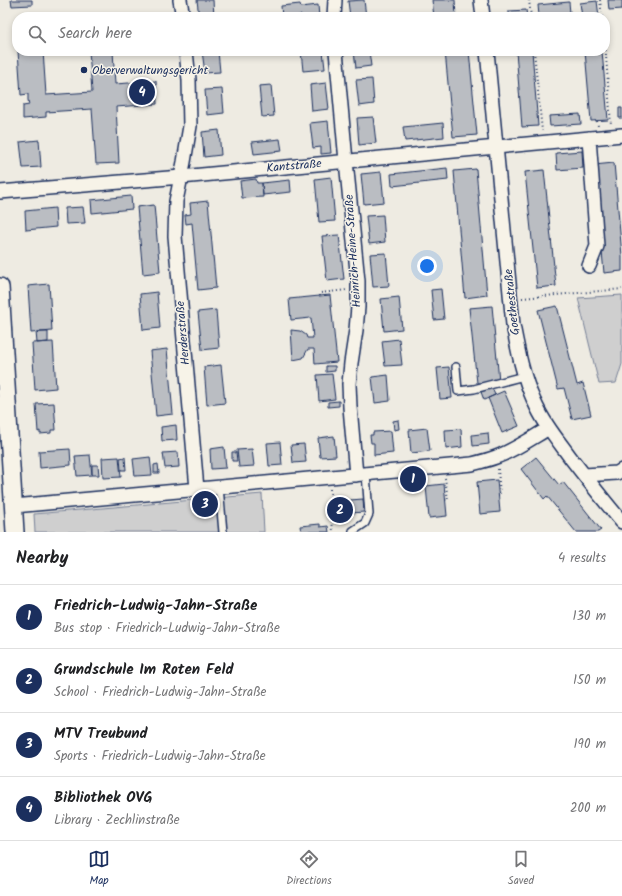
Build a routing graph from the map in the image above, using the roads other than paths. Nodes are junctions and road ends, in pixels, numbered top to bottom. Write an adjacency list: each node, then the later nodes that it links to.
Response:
1 (180, 0): 4 (street)
2 (335, 0): 5 (street)
3 (482, 0): 6 (street)
4 (182, 12)
5 (334, 12)
6 (483, 12)
7 (187, 56): 14 (street, Herderstraße)
8 (336, 56): 13 (street, Heinrich-Heine-Straße)
9 (487, 56): 12 (street, Goethestraße)
10 (617, 136): 11 (street, Kantstraße)
11 (589, 138): 12 (street, Kantstraße); 16 (street)
12 (496, 146): 13 (street, Kantstraße); 19 (street, Goethestraße)
13 (346, 161): 14 (street, Kantstraße); 22 (street, Heinrich-Heine-Straße)
14 (181, 177): 15 (street, Kantstraße); 25 (street, Herderstraße)
15 (0, 192)
16 (589, 266)
17 (0, 287): 26 (street)
18 (456, 367): 19 (lane)
19 (524, 376): 20 (street, Goethestraße)
20 (548, 428): 22 (street); 23 (street, Goethestraße)
21 (622, 470): 23 (street)
22 (361, 474): 24 (street); 28 (lane)
23 (584, 475): 27 (street, Goethestraße)
24 (219, 487): 25 (street); 30 (lane)
25 (197, 489): 26 (street)
26 (14, 506): 29 (street)
27 (622, 519)
28 (353, 531)
29 (15, 532)
30 (223, 532)

